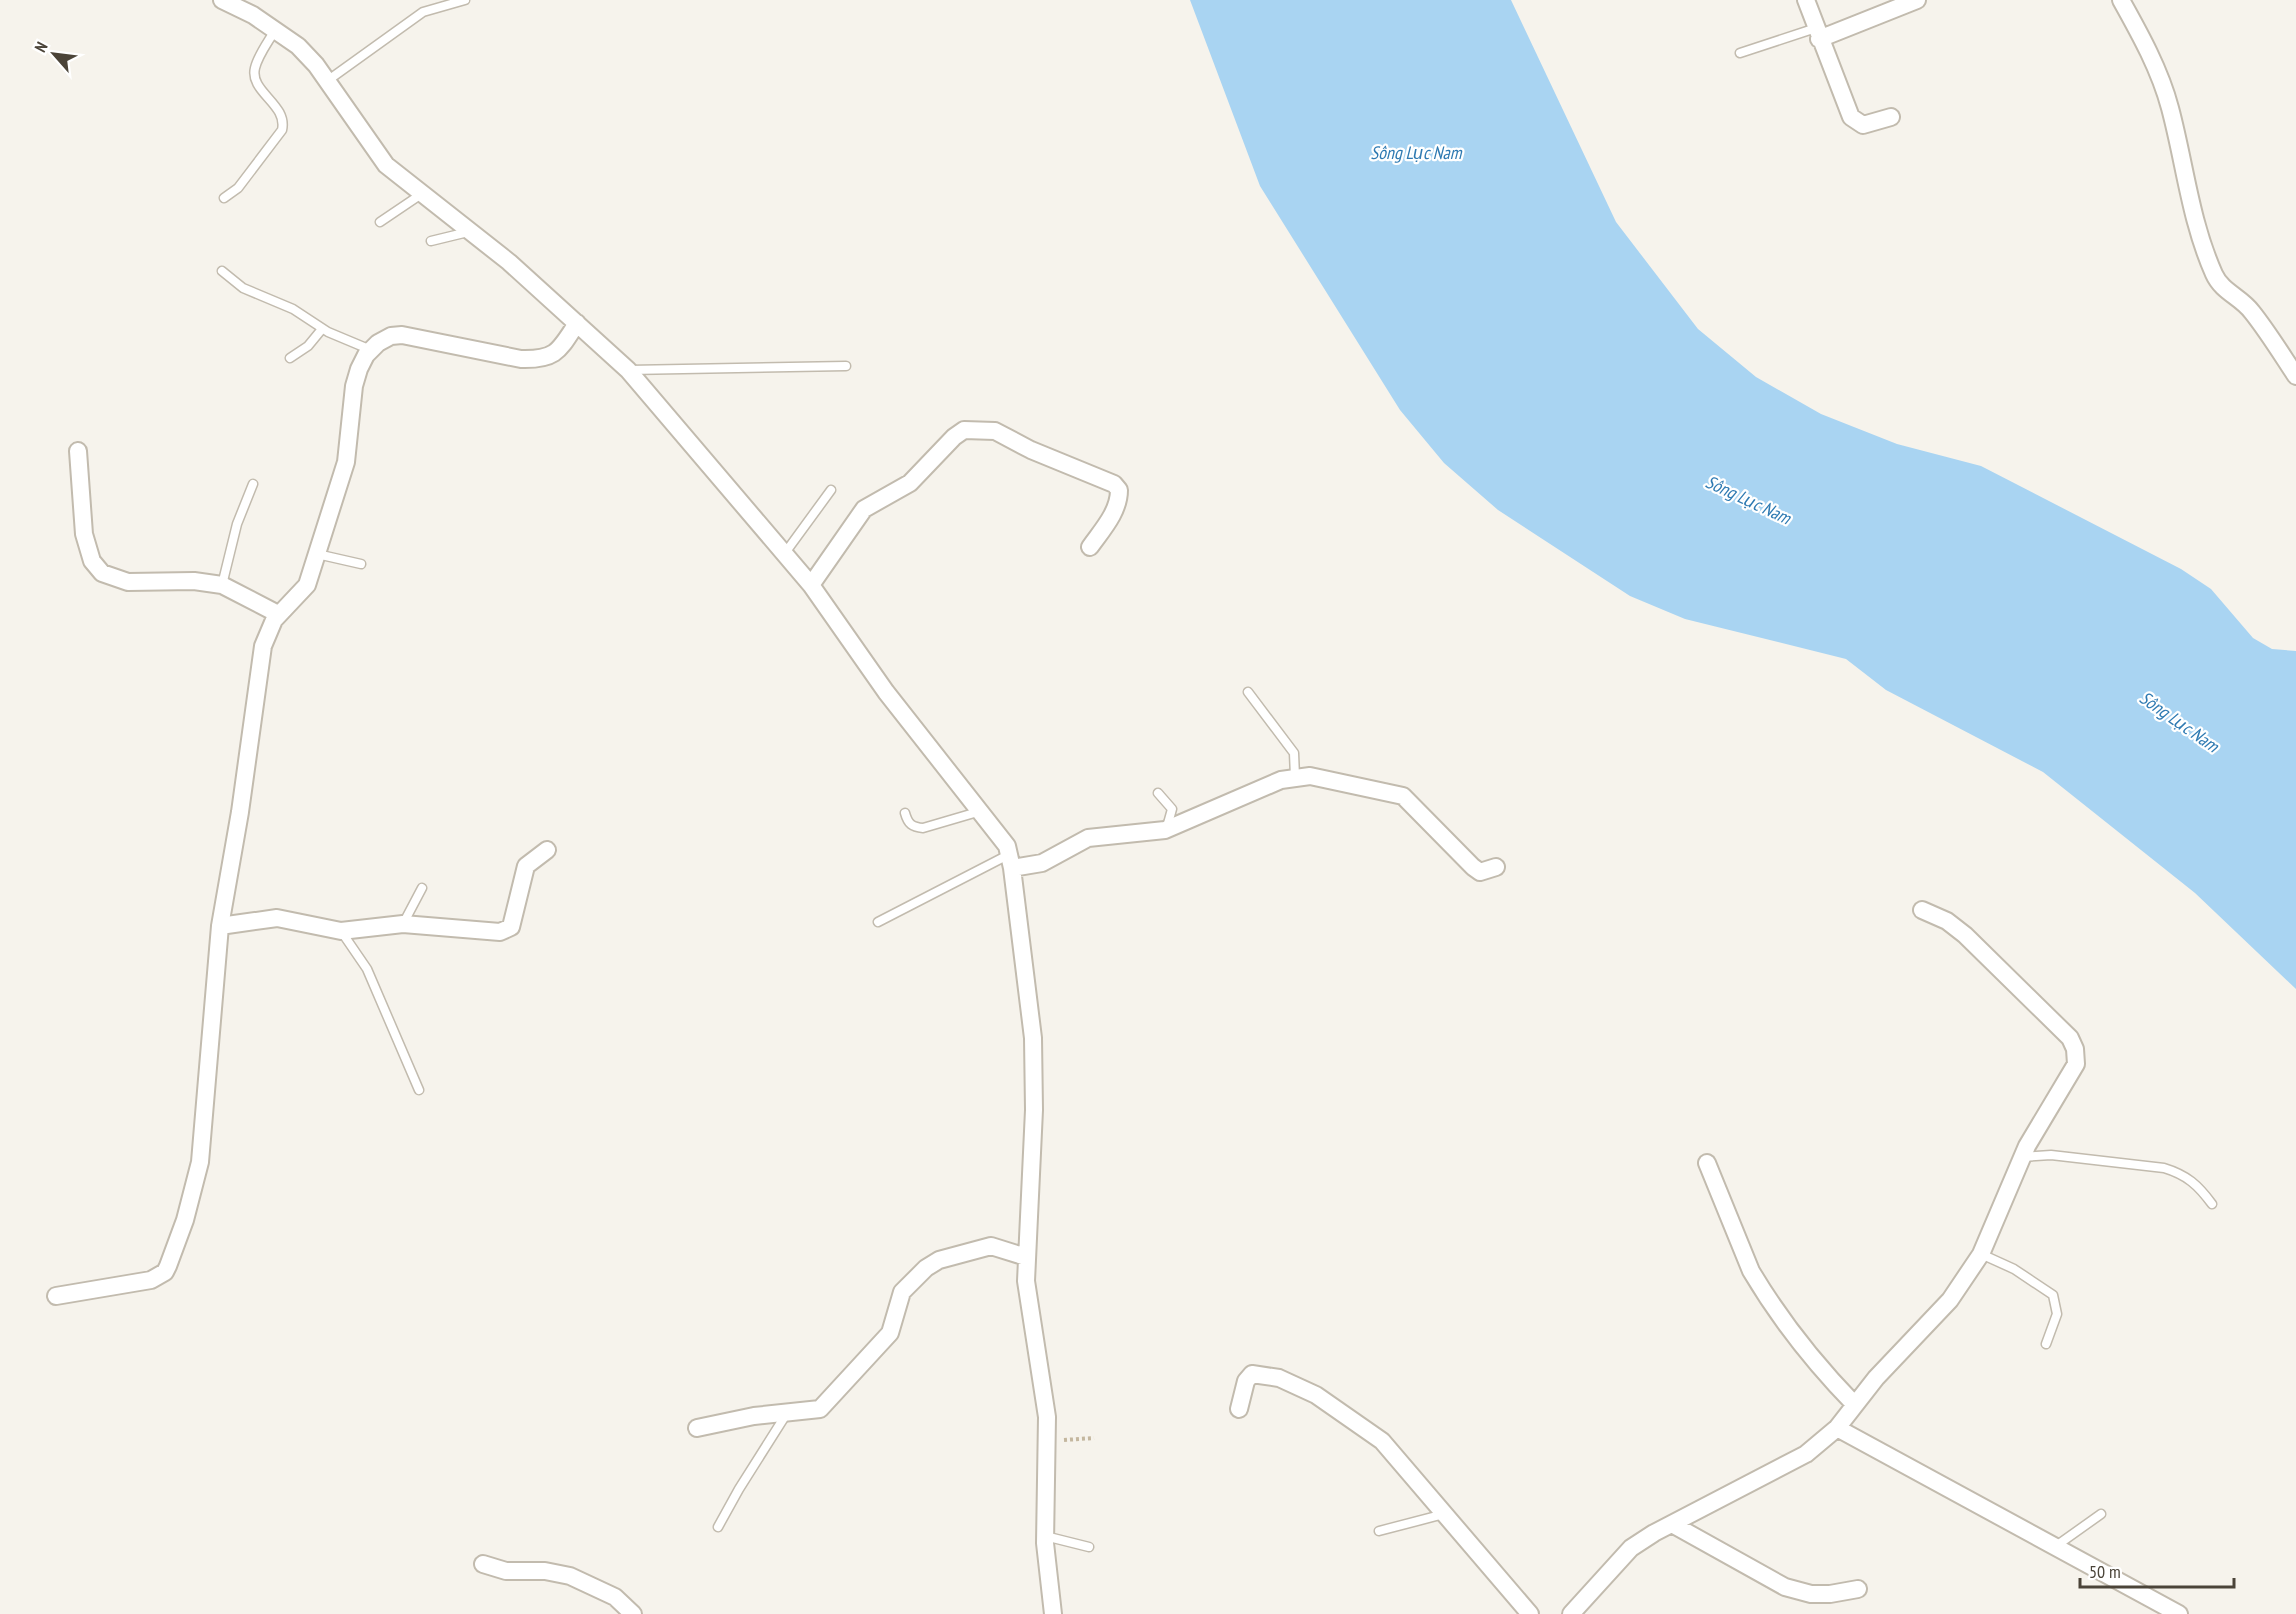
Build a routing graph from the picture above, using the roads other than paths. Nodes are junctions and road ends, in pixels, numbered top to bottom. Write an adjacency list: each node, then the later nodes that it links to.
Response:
1 (222, 0): 6 (street)
2 (465, 0): 9 (lane)
3 (1806, 0): 7 (street)
4 (1917, 0): 7 (street)
5 (2121, 0): 23 (street)
6 (275, 29): 9 (street); 12 (lane)
7 (1817, 33): 8 (lane); 10 (street)
8 (1740, 53)
9 (327, 81): 11 (street)
10 (1891, 117)
11 (420, 195): 13 (lane); 14 (street)
12 (224, 198)
13 (380, 222)
14 (468, 232): 15 (lane); 17 (street)
15 (431, 241)
16 (222, 271): 18 (lane)
17 (577, 323): 19 (street); 22 (street)
18 (322, 329): 19 (lane); 20 (lane)
19 (372, 350): 29 (street)
20 (290, 358)
21 (846, 366): 22 (lane)
22 (628, 370): 28 (street)
23 (2296, 376)
24 (78, 451): 31 (street)
25 (253, 484): 31 (lane)
26 (831, 490): 28 (lane)
27 (1090, 547): 32 (street)
28 (784, 553): 32 (street)
29 (317, 554): 30 (lane); 33 (street)
30 (360, 564)
31 (222, 585): 33 (street)
32 (811, 585): 37 (street)
33 (278, 614): 47 (street)
34 (1248, 692): 35 (lane)
35 (1295, 777): 39 (street); 42 (street)
36 (1158, 792): 39 (lane)
37 (981, 811): 38 (lane); 41 (street)
38 (905, 813)
39 (1166, 830): 41 (street)
40 (547, 850): 46 (street)
41 (1011, 861): 45 (lane); 54 (street)
42 (1496, 867)
43 (422, 888): 46 (lane)
44 (1923, 910): 50 (street)
45 (878, 922)
46 (403, 924): 48 (street)
47 (220, 926): 48 (street); 55 (street)
48 (341, 931): 49 (lane)
49 (419, 1090)
50 (2022, 1157): 52 (lane); 53 (street)
51 (1707, 1162): 57 (street)
52 (2212, 1204)
53 (1981, 1254): 56 (lane); 57 (street)
54 (1026, 1257): 59 (street); 67 (street)
55 (56, 1296)
56 (2046, 1344)
57 (1855, 1405): 61 (street)
58 (1239, 1409): 62 (street)
59 (787, 1413): 60 (street); 65 (lane)
60 (697, 1428)
61 (1837, 1428): 64 (street); 68 (street)
62 (1444, 1514): 66 (lane); 74 (street)
63 (2101, 1514): 68 (lane)
64 (1672, 1524): 71 (street); 75 (street)
65 (718, 1527)
66 (1379, 1531)
67 (1045, 1536): 69 (lane); 73 (street)
68 (2056, 1546): 76 (street)
69 (1089, 1547)
70 (483, 1564): 72 (street)
71 (1858, 1589)
72 (633, 1614)
73 (1053, 1614)
74 (1530, 1614)
75 (1571, 1614)
76 (2179, 1614)

